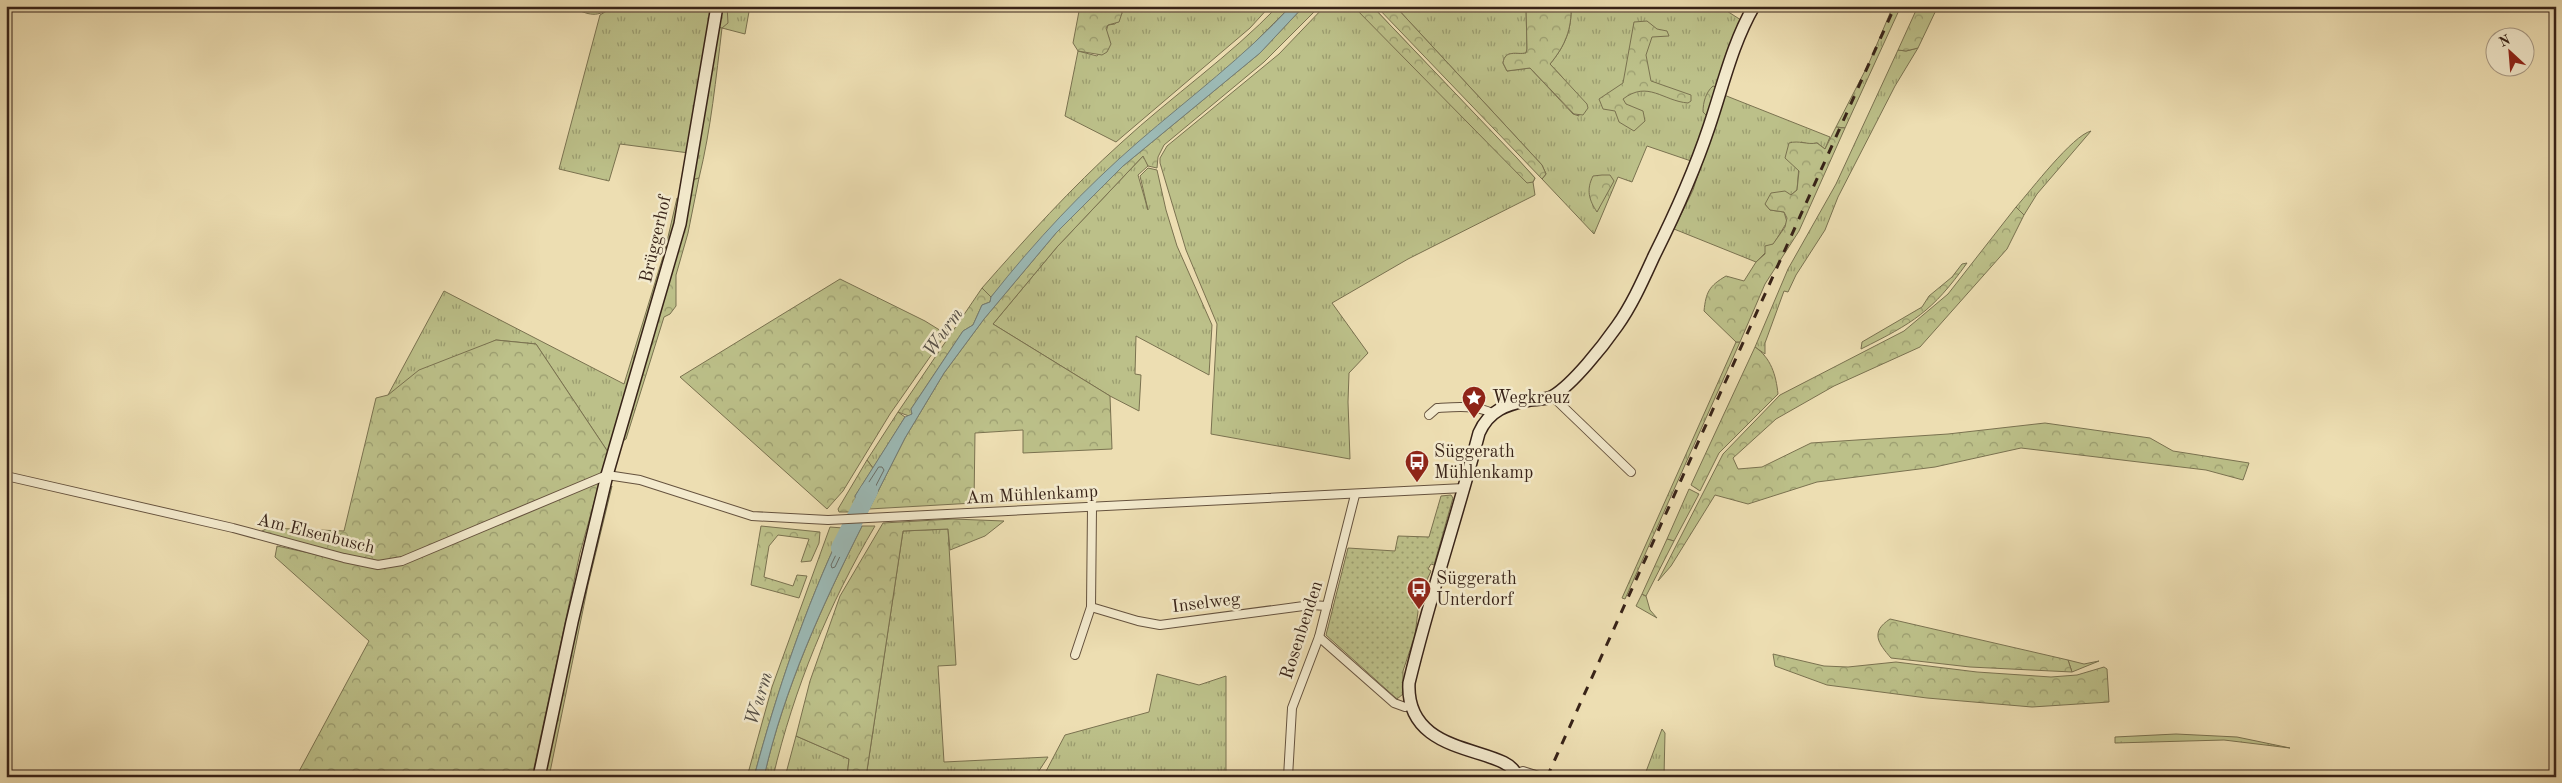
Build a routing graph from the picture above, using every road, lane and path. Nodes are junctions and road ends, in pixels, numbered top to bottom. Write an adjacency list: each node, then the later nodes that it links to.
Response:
1 (717, 6): 7 (main road, Brüggerhof)
2 (1754, 6): 3 (main road)
3 (1552, 396): 4 (main road); 6 (street)
4 (1492, 413): 5 (street); 9 (main road)
5 (1429, 415)
6 (1631, 472)
7 (607, 475): 8 (street, Am Elsenbusch); 11 (street, Am Mühlenkamp); 19 (main road, Brüggerhof)
8 (6, 476)
9 (1464, 488): 10 (street, Am Mühlenkamp); 16 (main road)
10 (1356, 495): 11 (street, Am Mühlenkamp); 12 (street, Rosenbenden)
11 (1092, 508): 13 (street)
12 (1327, 606): 13 (street, Inselweg); 14 (street, Rosenbenden)
13 (1091, 608): 15 (street)
14 (1319, 637): 16 (street); 20 (street, Rosenbenden)
15 (1075, 655)
16 (1411, 705): 17 (main road)
17 (1517, 775): 18 (street)
18 (1539, 776)
19 (539, 777)
20 (1288, 777)

